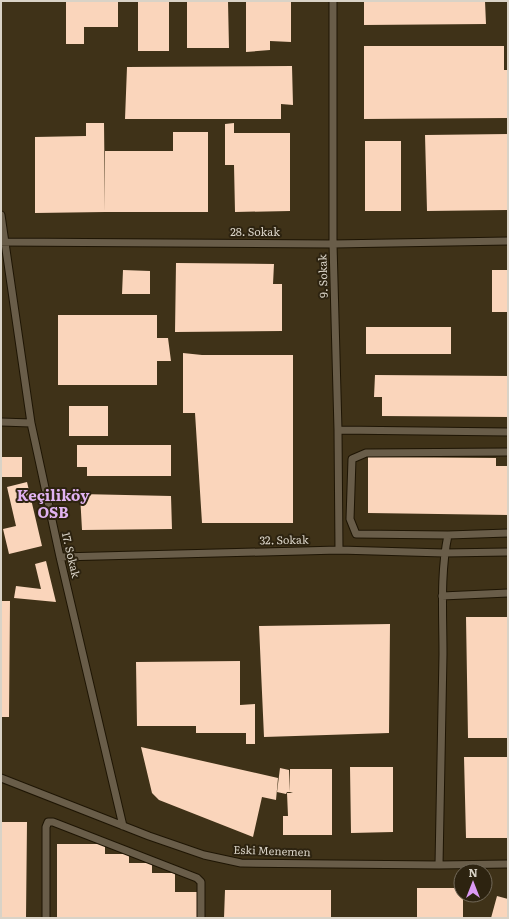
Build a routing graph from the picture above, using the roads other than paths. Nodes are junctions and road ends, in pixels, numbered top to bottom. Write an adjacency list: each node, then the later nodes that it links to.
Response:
1 (333, 1): 5 (street, 9. Sokak)
2 (1, 214): 4 (street, 17. Sokak)
3 (508, 241): 5 (street, 28. Sokak)
4 (3, 242): 5 (street, 28. Sokak); 7 (street, 17. Sokak)
5 (333, 244): 8 (street, 9. Sokak)
6 (1, 422): 7 (street)
7 (31, 423): 16 (street, 17. Sokak)
8 (338, 430): 9 (street); 13 (street, 9. Sokak)
9 (508, 432)
10 (508, 452): 12 (street)
11 (508, 533): 12 (street)
12 (448, 535): 15 (street)
13 (340, 550): 15 (street, 32. Sokak); 16 (street, 32. Sokak)
14 (508, 552): 15 (street, 32. Sokak)
15 (444, 553): 18 (street)
16 (60, 557): 20 (street, 17. Sokak)
17 (508, 593): 18 (street)
18 (442, 596): 22 (street)
19 (1, 778): 20 (street, Eski Menemen)
20 (123, 826): 22 (street, Eski Menemen)
21 (508, 864): 22 (street, Eski Menemen)
22 (439, 865)
23 (46, 918): 24 (street)
24 (201, 918)

